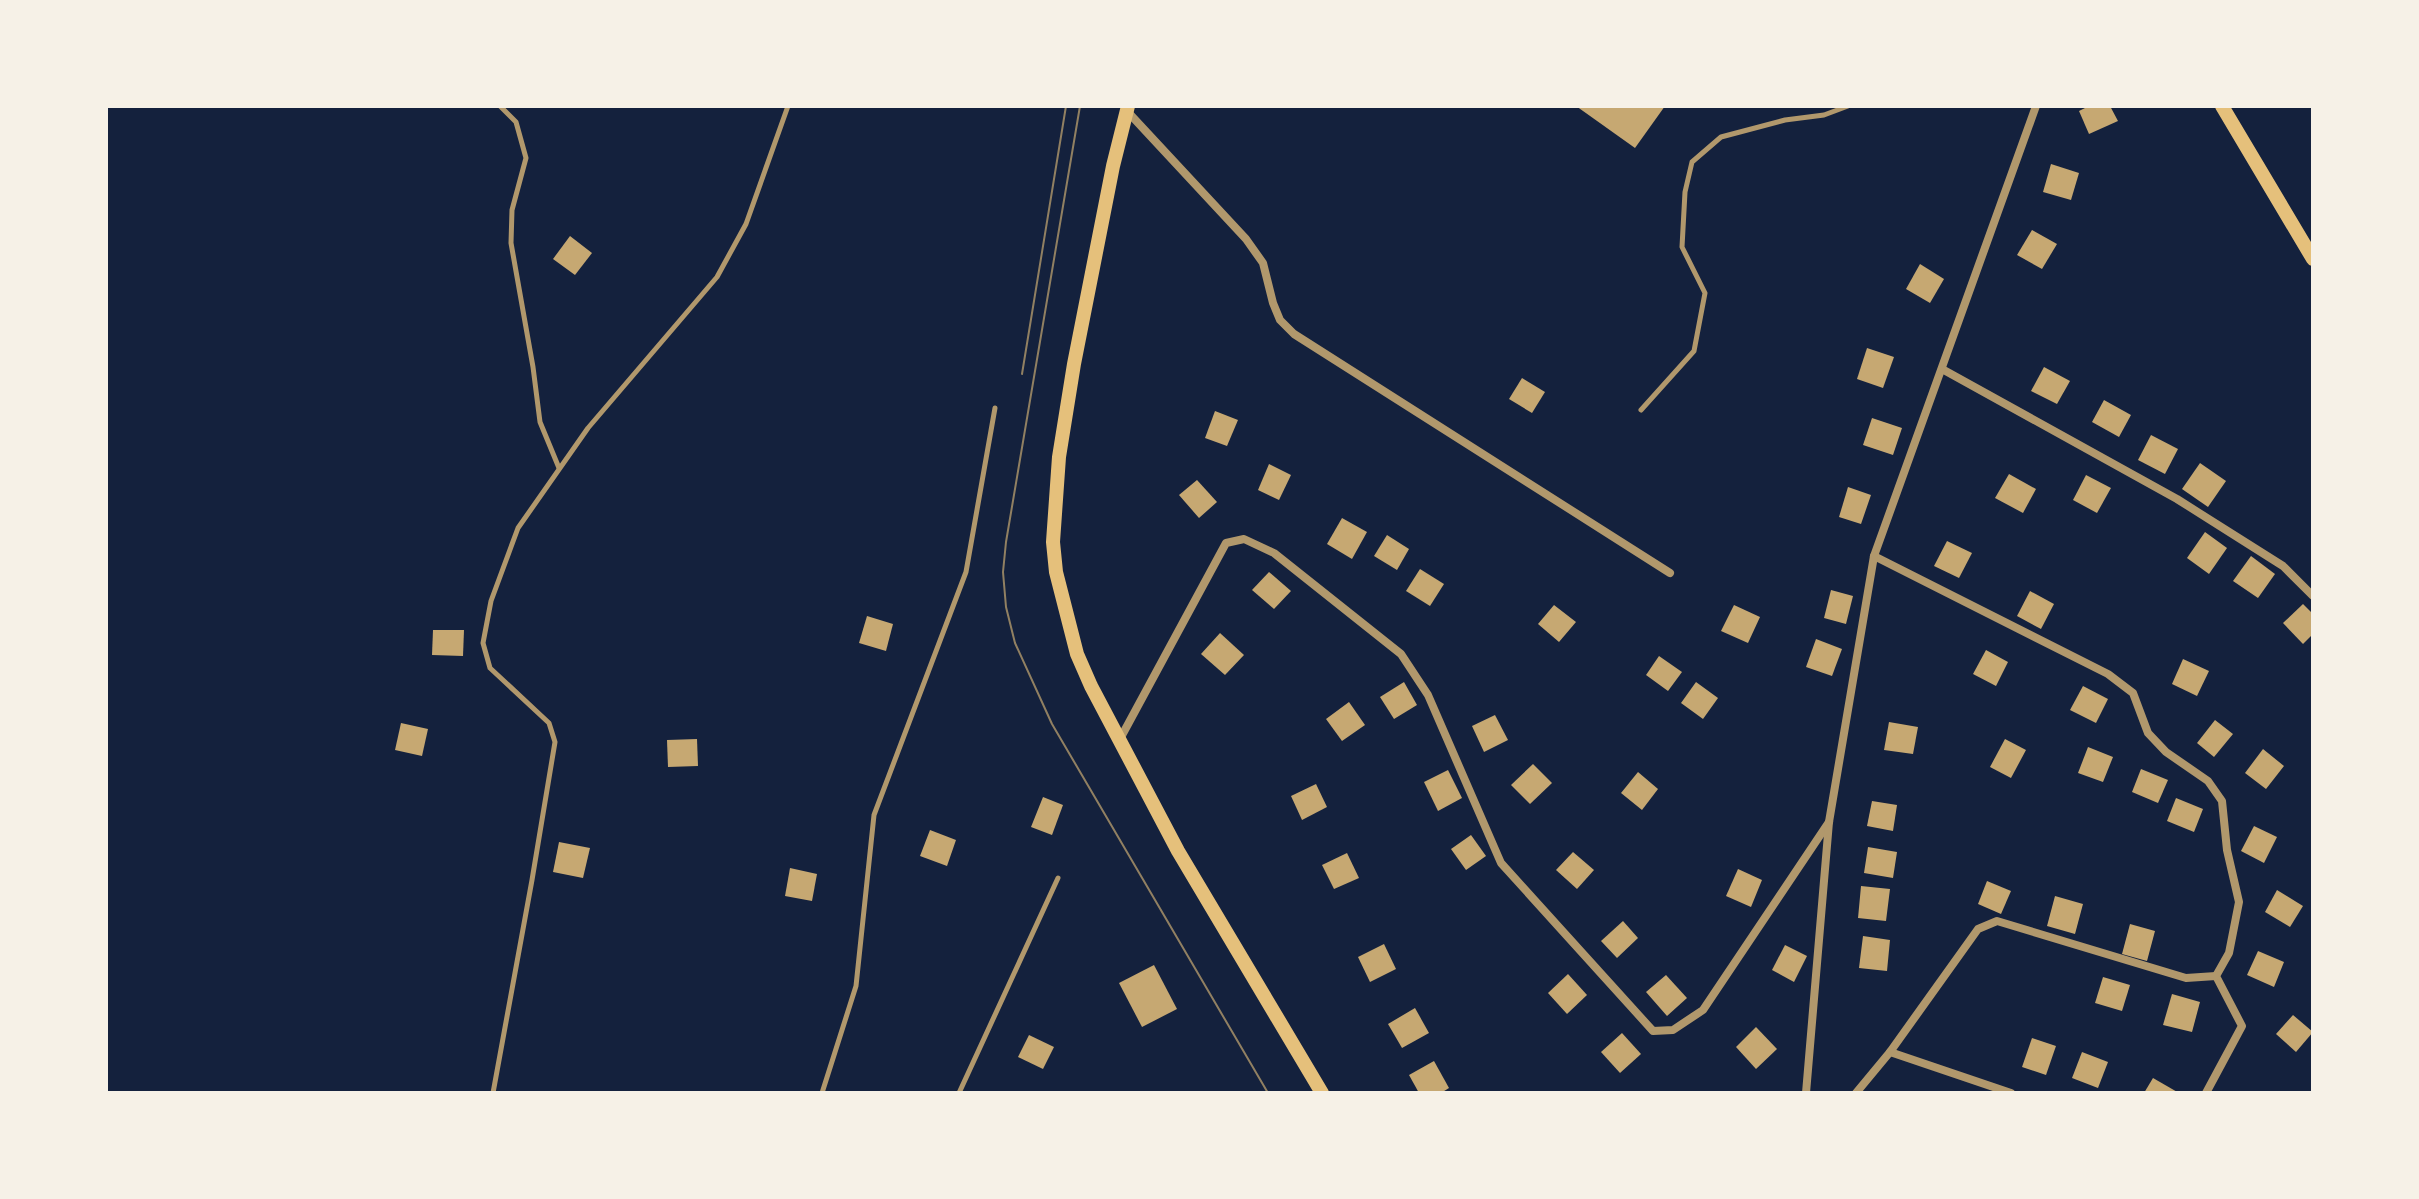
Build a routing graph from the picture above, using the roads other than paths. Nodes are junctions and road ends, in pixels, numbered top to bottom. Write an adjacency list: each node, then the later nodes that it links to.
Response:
1 (500, 106): 11 (lane)
2 (788, 106): 11 (lane)
3 (1848, 106): 10 (lane)
4 (2036, 106): 8 (street)
5 (2222, 106): 7 (main road)
6 (1128, 108): 13 (street); 15 (main road)
7 (2313, 259)
8 (1942, 369): 12 (street); 14 (street)
9 (995, 408): 21 (lane)
10 (1641, 410)
11 (560, 469): 20 (lane)
12 (1874, 556): 16 (street); 18 (street)
13 (1670, 573)
14 (2313, 596)
15 (1119, 740): 16 (street); 23 (main road)
16 (1829, 822): 24 (street)
17 (1058, 878): 22 (lane)
18 (2216, 976): 19 (street); 27 (street)
19 (1890, 1052): 25 (street); 26 (street)
20 (493, 1093)
21 (822, 1093)
22 (959, 1093)
23 (1322, 1093)
24 (1806, 1093)
25 (1856, 1093)
26 (2011, 1093)
27 (2206, 1093)

